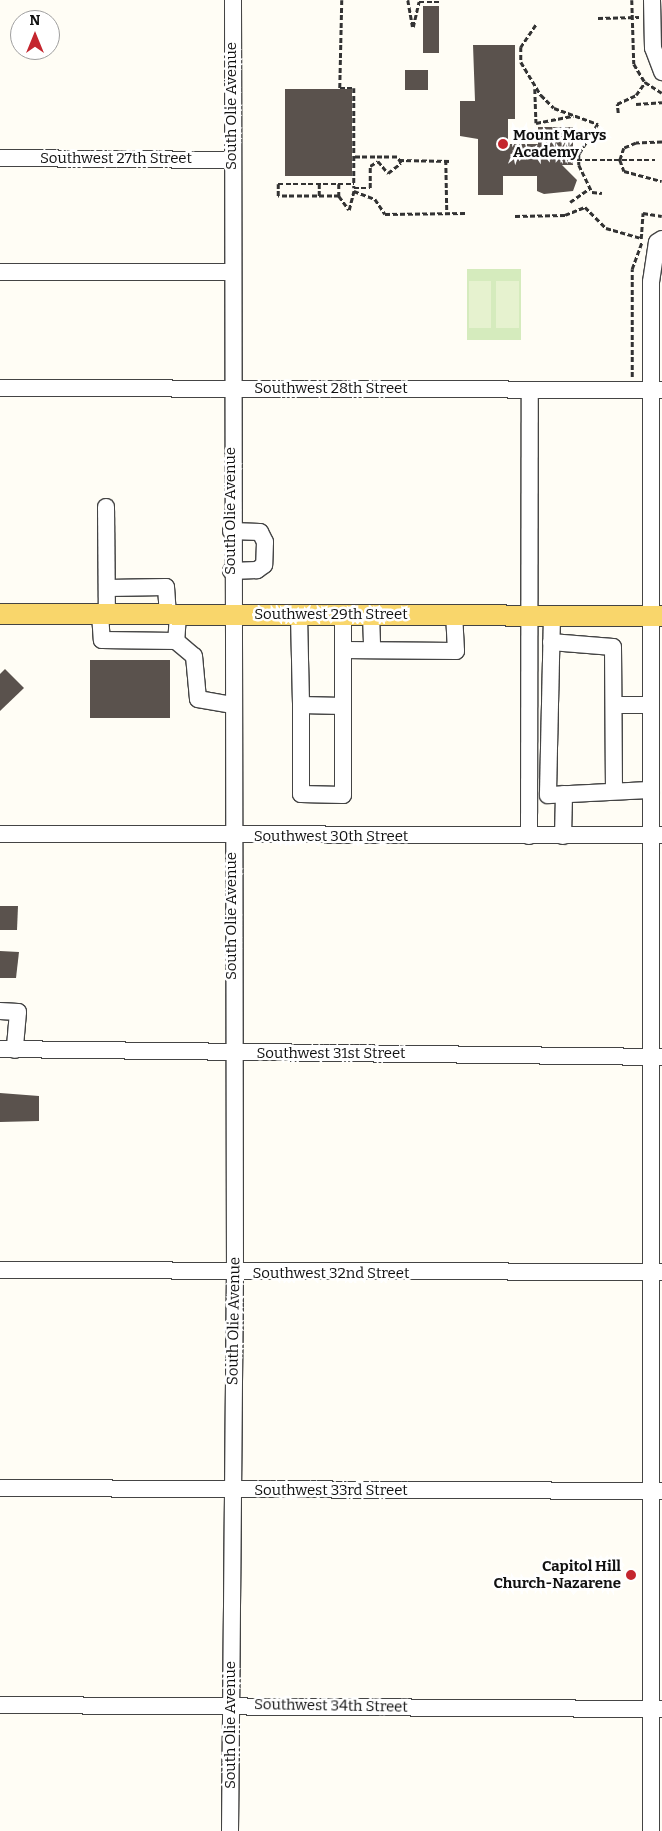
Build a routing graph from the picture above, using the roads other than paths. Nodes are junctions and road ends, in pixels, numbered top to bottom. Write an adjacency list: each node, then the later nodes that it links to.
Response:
1 (233, 0): 5 (street, South Olie Avenue)
2 (652, 0): 3 (street)
3 (662, 72)
4 (0, 158): 5 (street, Southwest 27th Street)
5 (232, 160): 8 (street, South Olie Avenue)
6 (662, 239): 12 (street)
7 (0, 272): 8 (street)
8 (232, 272): 10 (street, South Olie Avenue)
9 (0, 388): 10 (street, Southwest 28th Street)
10 (232, 388): 11 (street, Southwest 28th Street); 14 (street, South Olie Avenue)
11 (530, 390): 12 (street, Southwest 28th Street); 25 (street)
12 (656, 390): 27 (street)
13 (106, 507): 16 (street)
14 (231, 531): 15 (street, South Olie Avenue); 15 (street)
15 (231, 572): 20 (street, South Olie Avenue)
16 (107, 588): 17 (street); 19 (street)
17 (104, 614): 18 (main road, Southwest 29th Street); 19 (main road, Southwest 29th Street); 28 (street)
18 (1, 615)
19 (173, 615): 20 (main road, Southwest 29th Street); 28 (street)
20 (231, 615): 21 (main road, Southwest 29th Street); 32 (street, South Olie Avenue)
21 (299, 615): 22 (main road, Southwest 29th Street); 33 (street)
22 (343, 615): 23 (main road, Southwest 29th Street); 31 (street)
23 (372, 615): 24 (main road, Southwest 29th Street); 30 (street)
24 (454, 616): 25 (main road, Southwest 29th Street); 30 (street)
25 (530, 616): 26 (main road, Southwest 29th Street); 42 (street)
26 (552, 616): 27 (main road, Southwest 29th Street); 29 (street)
27 (657, 616): 35 (street)
28 (176, 641): 32 (street)
29 (551, 642): 34 (street); 39 (street)
30 (372, 649): 31 (street)
31 (343, 650): 36 (street)
32 (232, 705): 44 (street, South Olie Avenue)
33 (301, 705): 36 (street); 36 (street)
34 (616, 705): 35 (street); 37 (street)
35 (651, 705): 38 (street)
36 (343, 706)
37 (614, 790): 38 (street); 39 (street)
38 (651, 790): 41 (street)
39 (564, 794): 43 (street)
40 (0, 834): 44 (street, Southwest 30th Street)
41 (657, 835): 43 (street, Southwest 30th Street); 48 (street)
42 (529, 836): 43 (street, Southwest 30th Street); 44 (street, Southwest 30th Street)
43 (563, 836)
44 (232, 838): 47 (street, South Olie Avenue)
45 (0, 1011): 46 (street)
46 (8, 1049): 47 (street, Southwest 31st Street)
47 (232, 1054): 48 (street, Southwest 31st Street); 51 (street, South Olie Avenue)
48 (658, 1057): 50 (street)
49 (0, 1270): 51 (street, Southwest 32nd Street)
50 (657, 1272): 51 (street, Southwest 32nd Street); 53 (street)
51 (235, 1274): 54 (street, South Olie Avenue)
52 (0, 1488): 54 (street, Southwest 33rd Street)
53 (658, 1491): 54 (street, Southwest 33rd Street); 57 (street)
54 (230, 1492): 56 (street, South Olie Avenue)
55 (0, 1705): 56 (street, Southwest 34th Street)
56 (232, 1705): 57 (street, Southwest 34th Street); 58 (street, South Olie Avenue)
57 (658, 1709): 59 (street)
58 (230, 1831)
59 (651, 1831)

